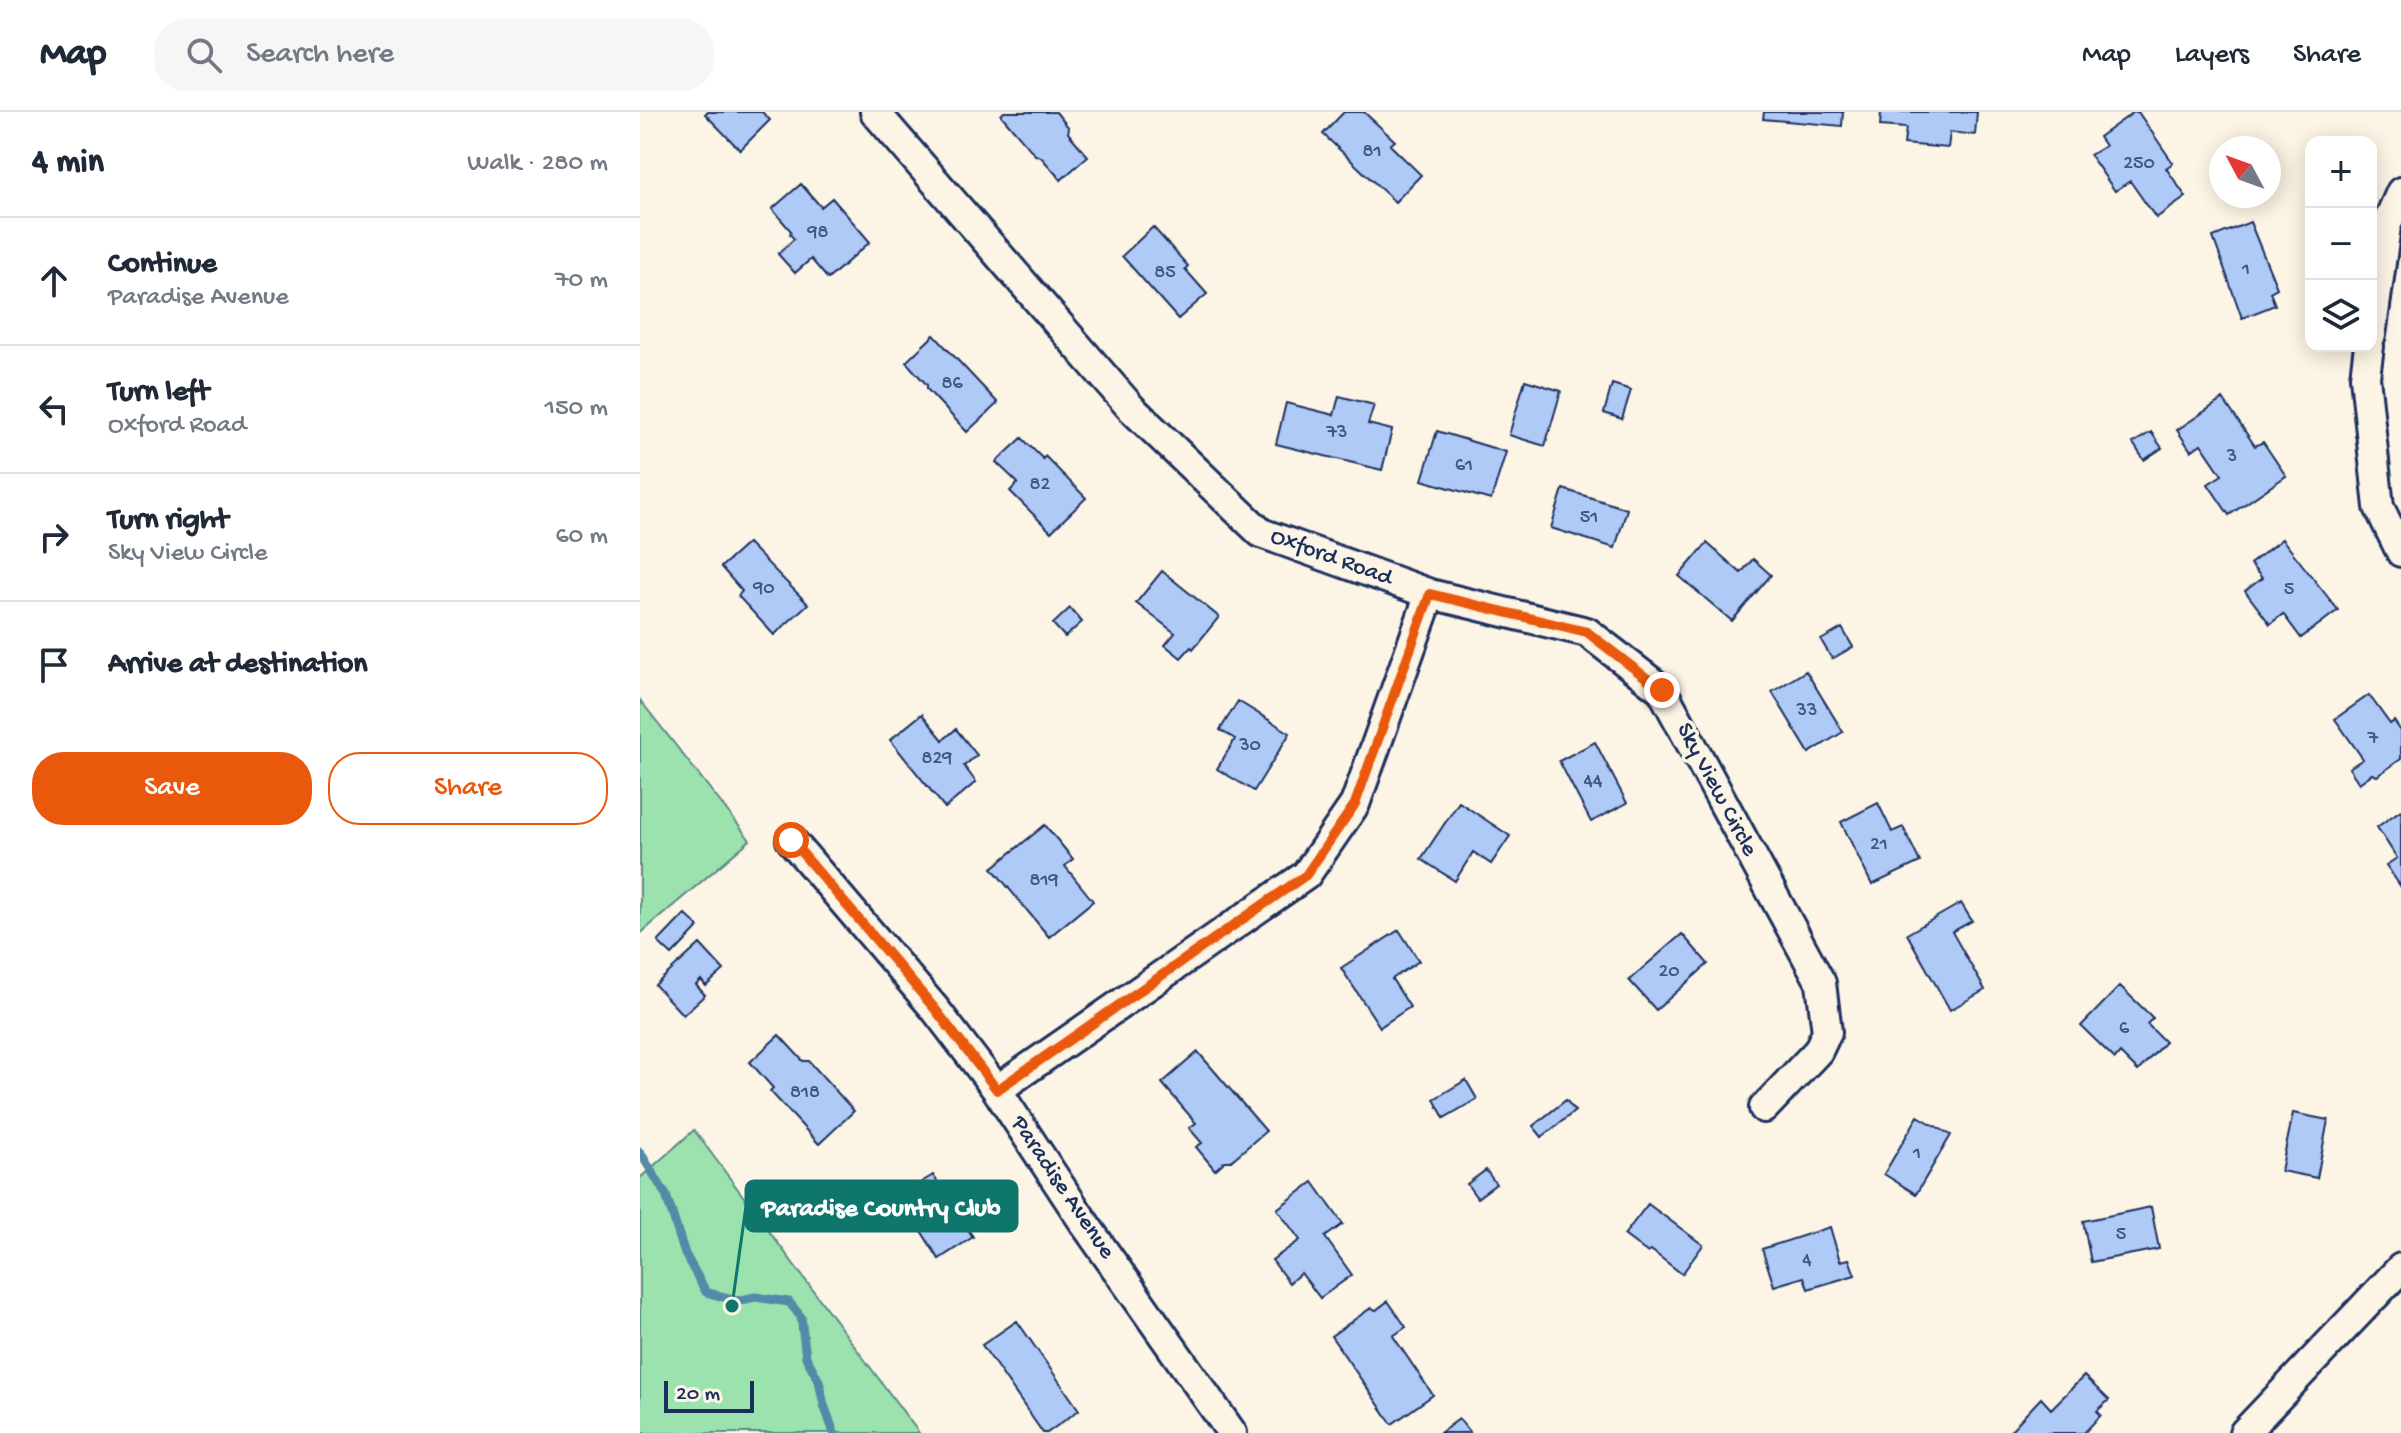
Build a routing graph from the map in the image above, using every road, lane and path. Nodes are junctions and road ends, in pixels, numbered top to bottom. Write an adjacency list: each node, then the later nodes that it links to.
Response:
1 (875, 112): 6 (street, Oxford Road)
2 (2401, 192): 3 (street)
3 (2377, 291)
4 (2368, 352): 5 (street)
5 (2401, 552)
6 (1430, 594): 8 (street); 9 (street, Sky View Circle)
7 (791, 840): 8 (street, Paradise Avenue)
8 (997, 1090): 11 (street, Paradise Avenue)
9 (1764, 1108)
10 (2401, 1268): 12 (street)
11 (1232, 1433)
12 (2244, 1433)

